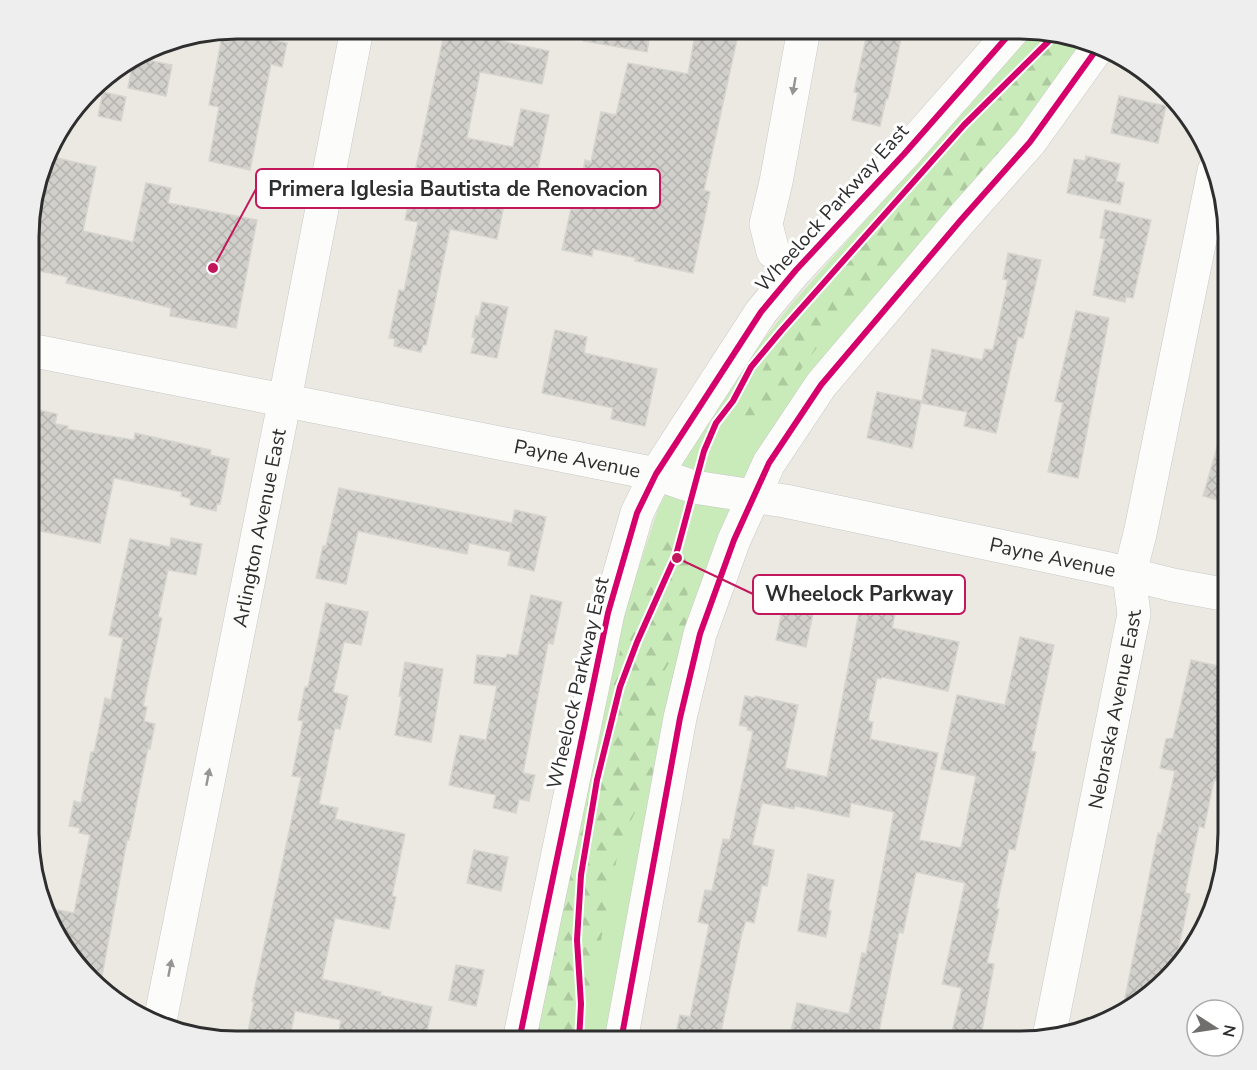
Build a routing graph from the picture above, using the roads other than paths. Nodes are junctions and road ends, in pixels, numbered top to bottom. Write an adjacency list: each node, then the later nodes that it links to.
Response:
1 (355, 39): 8 (street, Arlington Avenue East)
2 (802, 39): 6 (street, one-way to 6)
3 (1005, 39): 6 (street, Wheelock Parkway East)
4 (1094, 53): 10 (street)
5 (1211, 186): 11 (street, Nebraska Avenue East)
6 (796, 270): 9 (street, Wheelock Parkway East)
7 (39, 352): 8 (street, Payne Avenue)
8 (285, 399): 9 (street, Payne Avenue); 13 (street, Arlington Avenue East, one-way to 8)
9 (656, 474): 10 (street, Payne Avenue); 15 (street, Wheelock Parkway East)
10 (754, 495): 11 (street, Payne Avenue); 16 (street)
11 (1129, 576): 12 (street, Payne Avenue); 14 (street, Nebraska Avenue East)
12 (1218, 593)
13 (161, 1016)
14 (1051, 1028)
15 (521, 1031)
16 (623, 1031)

